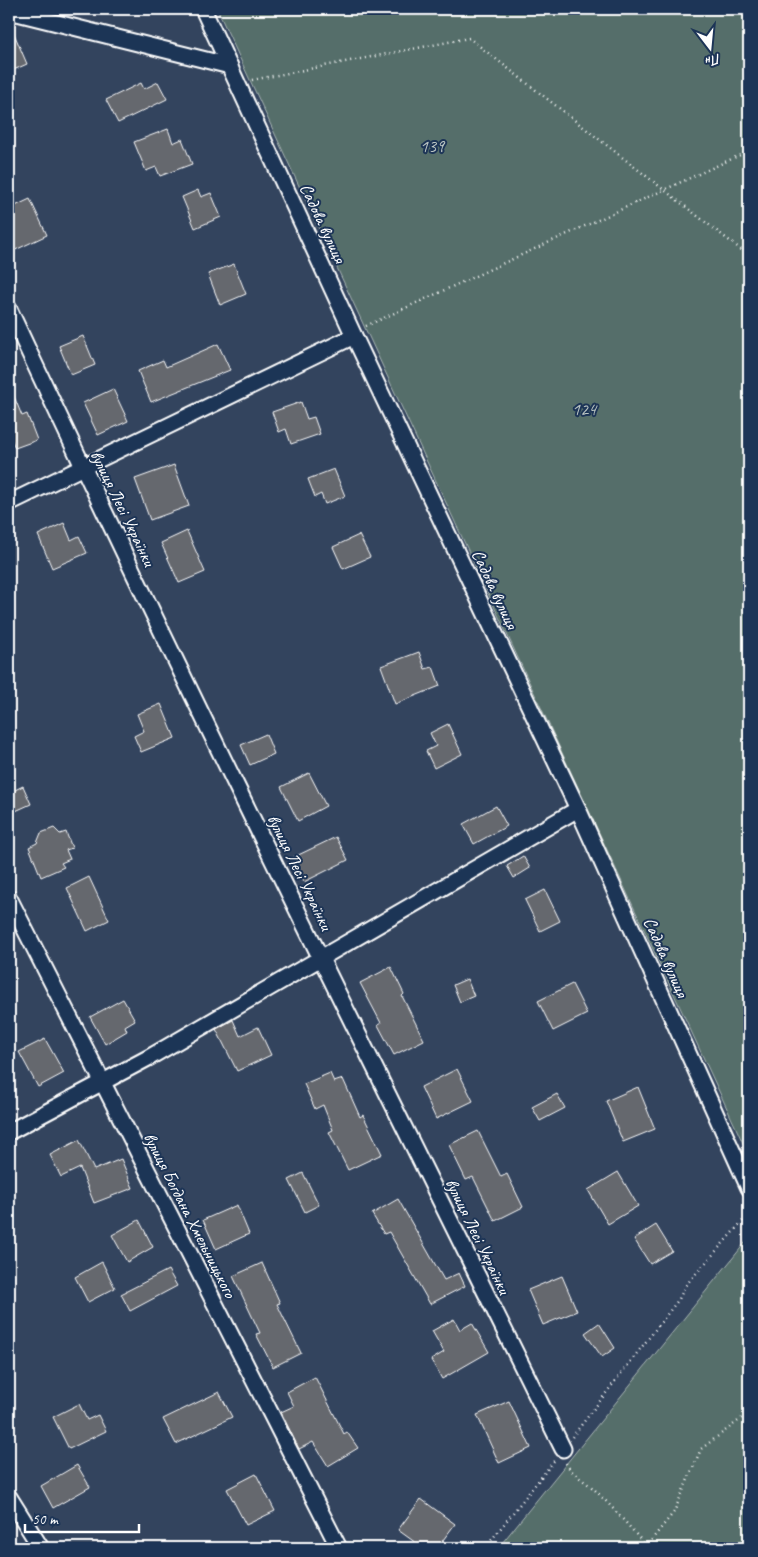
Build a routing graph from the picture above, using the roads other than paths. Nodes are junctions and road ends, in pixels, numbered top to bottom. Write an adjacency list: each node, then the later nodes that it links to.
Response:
1 (203, 9): 3 (street, Садова вулиця)
2 (9, 11): 3 (street)
3 (230, 66): 5 (street, Садова вулиця)
4 (9, 309): 6 (street, вулиця Лесі Українки)
5 (354, 336): 6 (street); 8 (street, Садова вулиця)
6 (82, 467): 7 (street); 10 (street, вулиця Лесі Українки)
7 (9, 502)
8 (578, 809): 10 (street); 13 (street, Садова вулиця)
9 (9, 898): 11 (street, вулиця Богдана Хмельницького)
10 (321, 960): 11 (street); 14 (street, вулиця Лесі Українки)
11 (102, 1082): 12 (street); 17 (street, вулиця Богдана Хмельницького)
12 (9, 1132)
13 (749, 1188)
14 (563, 1449)
15 (9, 1497): 16 (street)
16 (41, 1548)
17 (339, 1548)

